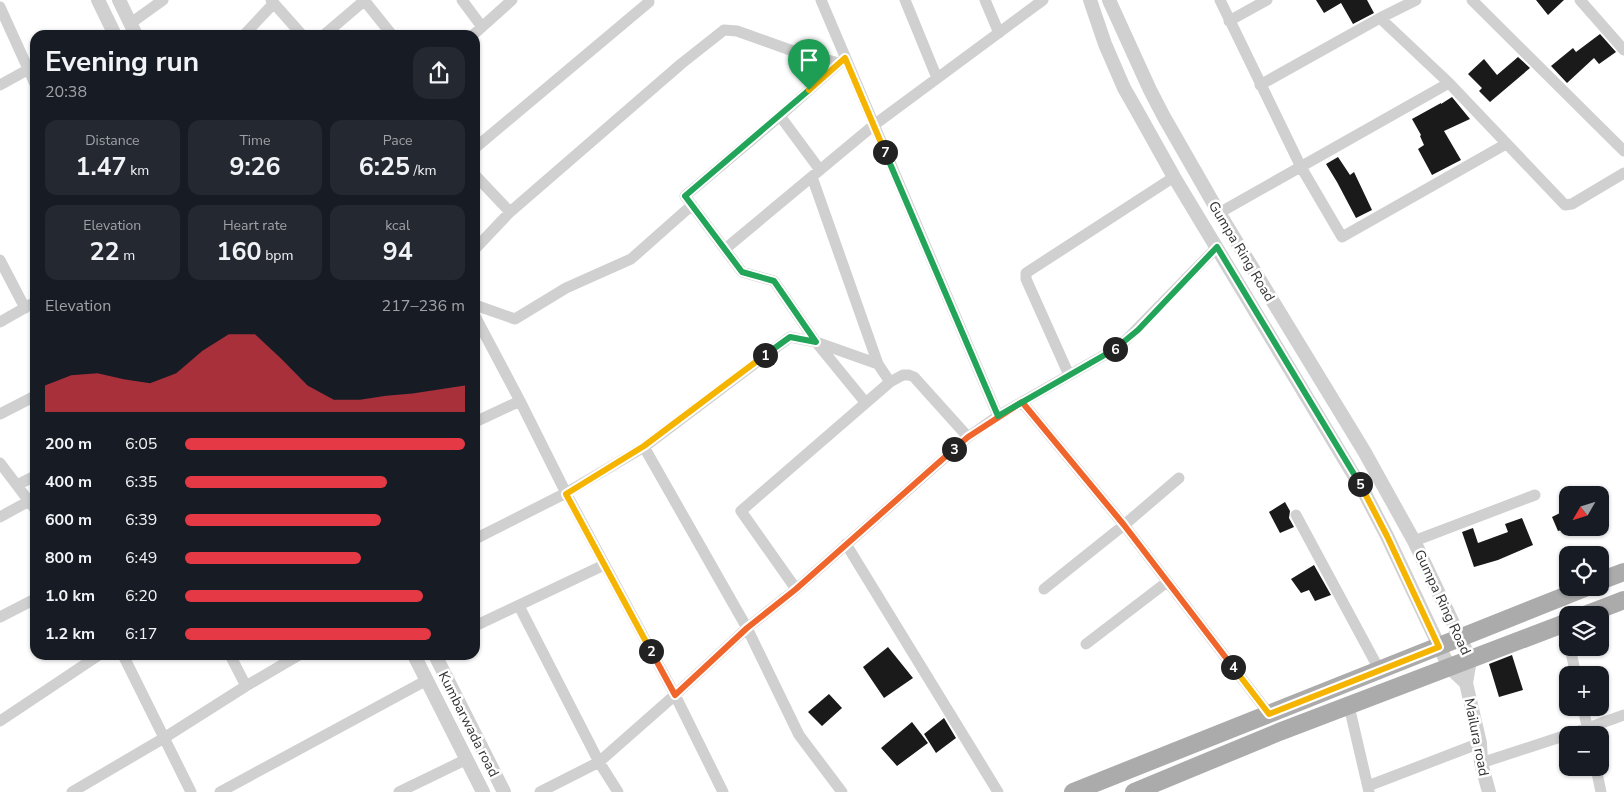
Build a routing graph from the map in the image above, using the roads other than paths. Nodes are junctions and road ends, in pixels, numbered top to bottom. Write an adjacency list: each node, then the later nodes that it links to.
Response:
1 (98, 0): 25 (street)
2 (119, 0): 24 (street)
3 (163, 0): 24 (street)
4 (364, 0): 28 (street); 29 (street)
5 (462, 0): 23 (street)
6 (512, 0): 23 (street)
7 (821, 0): 33 (street)
8 (905, 0): 35 (street)
9 (985, 0): 31 (street)
10 (1043, 0): 31 (street)
11 (1090, 0): 47 (street, Gumpa Ring Road)
12 (1109, 0): 51 (street, Gumpa Ring Road)
13 (1220, 0): 22 (street)
14 (1267, 0): 22 (street)
15 (1416, 0): 21 (street)
16 (1472, 0): 43 (street)
17 (1580, 0): 32 (street)
18 (273, 2): 26 (street); 27 (street)
19 (649, 2): 41 (street)
20 (0, 7): 34 (street)
21 (1380, 18): 36 (street); 38 (street)
22 (1229, 21): 38 (street)
23 (482, 27): 30 (street)
24 (134, 29)
25 (113, 30)
26 (248, 30)
27 (298, 30)
28 (330, 30)
29 (388, 30)
30 (478, 30)
31 (999, 33): 35 (street)
32 (1624, 50)
33 (842, 60): 39 (street); 40 (street); 50 (street)
34 (29, 70): 37 (street)
35 (937, 78): 40 (street)
36 (1448, 84): 42 (street); 44 (street)
37 (0, 85)
38 (1260, 85): 44 (street)
39 (780, 116): 45 (street); 49 (street)
40 (874, 125): 45 (street); 69 (street)
41 (480, 144)
42 (1506, 144): 44 (street); 46 (street)
43 (1624, 151)
44 (1301, 167): 51 (street)
45 (816, 174): 54 (street); 61 (street)
46 (1624, 174)
47 (1174, 177): 53 (street, Gumpa Ring Road); 62 (street)
48 (480, 180): 50 (street)
49 (692, 205): 54 (street); 57 (street)
50 (510, 212): 52 (street)
51 (1218, 213): 85 (street, Gumpa Ring Road)
52 (480, 243)
53 (1217, 247): 62 (street); 104 (street, Gumpa Ring Road)
54 (725, 249): 60 (street)
55 (0, 260): 56 (street)
56 (30, 305): 58 (street)
57 (480, 307)
58 (0, 322)
59 (480, 326): 65 (street)
60 (816, 342): 61 (street); 66 (street); 72 (street)
61 (878, 364): 63 (street)
62 (1069, 375): 67 (street)
63 (890, 382): 66 (street); 71 (street)
64 (30, 399): 68 (street)
65 (520, 402): 70 (street); 77 (street)
66 (865, 402): 91 (street)
67 (1022, 402): 69 (street); 83 (street)
68 (0, 414)
69 (998, 416): 71 (street)
70 (480, 420)
71 (968, 437): 86 (street)
72 (644, 446): 77 (street); 100 (street)
73 (0, 463): 76 (street)
74 (1179, 478): 83 (street)
75 (30, 479): 76 (street)
76 (17, 486): 79 (street)
77 (566, 494): 84 (street); 87 (street)
78 (1535, 495): 85 (street)
79 (30, 502)
80 (30, 506): 82 (street)
81 (1296, 515): 113 (street)
82 (0, 517)
83 (1124, 525): 90 (street); 92 (street)
84 (480, 533)
85 (1414, 541): 102 (street, Gumpa Ring Road)
86 (846, 544): 91 (street); 141 (street)
87 (604, 566): 96 (street); 117 (street)
88 (1624, 572): 89 (main road)
89 (1609, 578)
90 (1167, 582): 103 (street); 119 (street)
91 (796, 589): 100 (street)
92 (1044, 589)
93 (1565, 596): 102 (main road)
94 (1624, 600): 97 (main road)
95 (30, 602): 98 (street)
96 (519, 606): 99 (street); 127 (street)
97 (1609, 606)
98 (0, 617)
99 (480, 624)
100 (747, 628): 117 (street); 140 (street)
101 (1559, 630): 105 (main road)
102 (1460, 638): 104 (main road); 105 (street, Gumpa Ring Road)
103 (1086, 644)
104 (1439, 647): 112 (street, Gumpa Ring Road); 113 (main road)
105 (1470, 659): 112 (main road); 115 (street, Gumpa Ring Road)
106 (92, 660): 121 (street)
107 (128, 660): 123 (street)
108 (233, 660): 116 (street)
109 (291, 660): 116 (street)
110 (417, 660): 114 (street, Kumbarwada road)
111 (438, 660): 136 (street, Kumbarwada road)
112 (1449, 667): 115 (street, Gumpa Ring Road); 118 (main road)
113 (1380, 671): 119 (main road)
114 (427, 680): 126 (street, Kumbarwada road); 133 (street)
115 (1466, 683): 125 (street, Mailura road)
116 (246, 686): 123 (street)
117 (675, 695): 127 (street); 139 (street)
118 (1349, 706): 130 (street); 143 (main road)
119 (1269, 714): 142 (main road)
120 (1624, 715): 122 (street)
121 (0, 721)
122 (1601, 726)
123 (164, 738): 131 (street); 132 (street)
124 (1559, 741): 128 (street)
125 (1480, 743): 128 (street, Mailura road); 130 (street)
126 (466, 759): 134 (street); 135 (street, Kumbarwada road)
127 (599, 762): 137 (street); 138 (street)
128 (1481, 763): 144 (street, Mailura road)
129 (1598, 776): 145 (street)
130 (1368, 789)
131 (72, 792)
132 (191, 792)
133 (220, 792)
134 (399, 792)
135 (483, 792)
136 (504, 792)
137 (540, 792)
138 (618, 792)
139 (723, 792)
140 (842, 792)
141 (998, 792)
142 (1073, 792)
143 (1134, 792)
144 (1489, 792)
145 (1601, 792)

